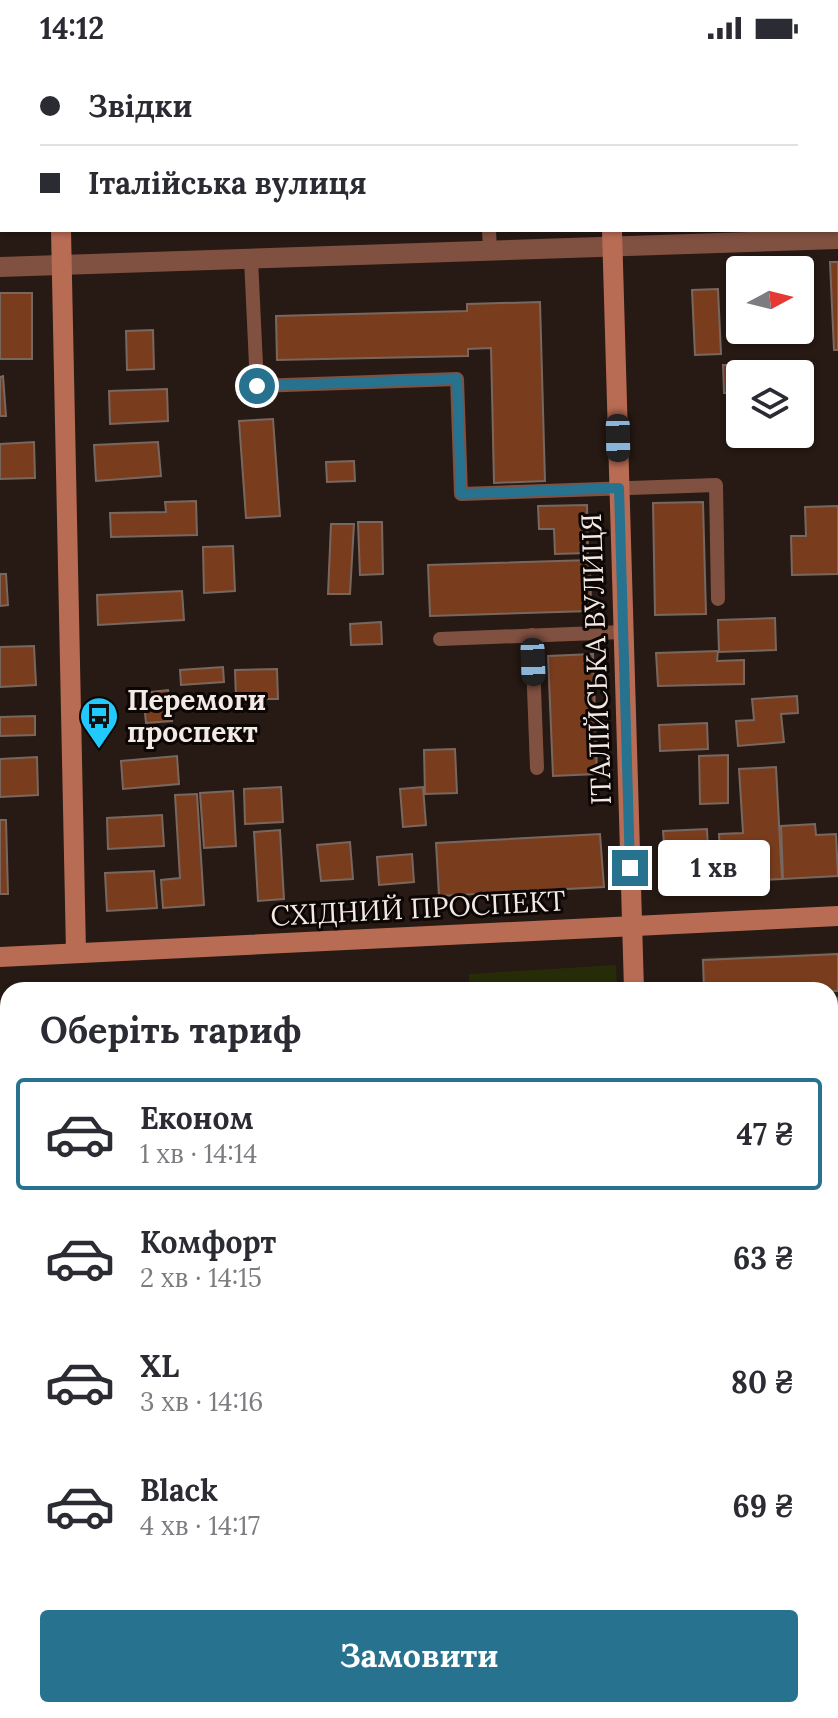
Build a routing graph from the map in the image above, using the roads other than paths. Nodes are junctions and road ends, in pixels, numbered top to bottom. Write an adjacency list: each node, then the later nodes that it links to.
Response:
1 (61, 232): 7 (main road)
2 (489, 232): 5 (lane)
3 (612, 239): 4 (street); 5 (street); 9 (main road, ІТАЛІЙСЬКА ВУЛИЦЯ)
4 (838, 239)
5 (490, 252): 6 (street)
6 (251, 259): 7 (street); 9 (lane)
7 (62, 264): 8 (street); 17 (main road)
8 (0, 267)
9 (619, 488): 10 (lane); 11 (main road, ІТАЛІЙСЬКА ВУЛИЦЯ)
10 (718, 599)
11 (623, 632): 12 (lane); 16 (main road, ІТАЛІЙСЬКА ВУЛИЦЯ)
12 (532, 635): 13 (lane); 14 (lane)
13 (440, 639)
14 (537, 768)
15 (838, 916): 16 (main road, СХІДНИЙ ПРОСПЕКТ)
16 (631, 927): 17 (main road, СХІДНИЙ ПРОСПЕКТ); 19 (main road, ІТАЛІЙСЬКА ВУЛИЦЯ)
17 (76, 952): 18 (main road, СХІДНИЙ ПРОСПЕКТ)
18 (0, 957)
19 (634, 982)

